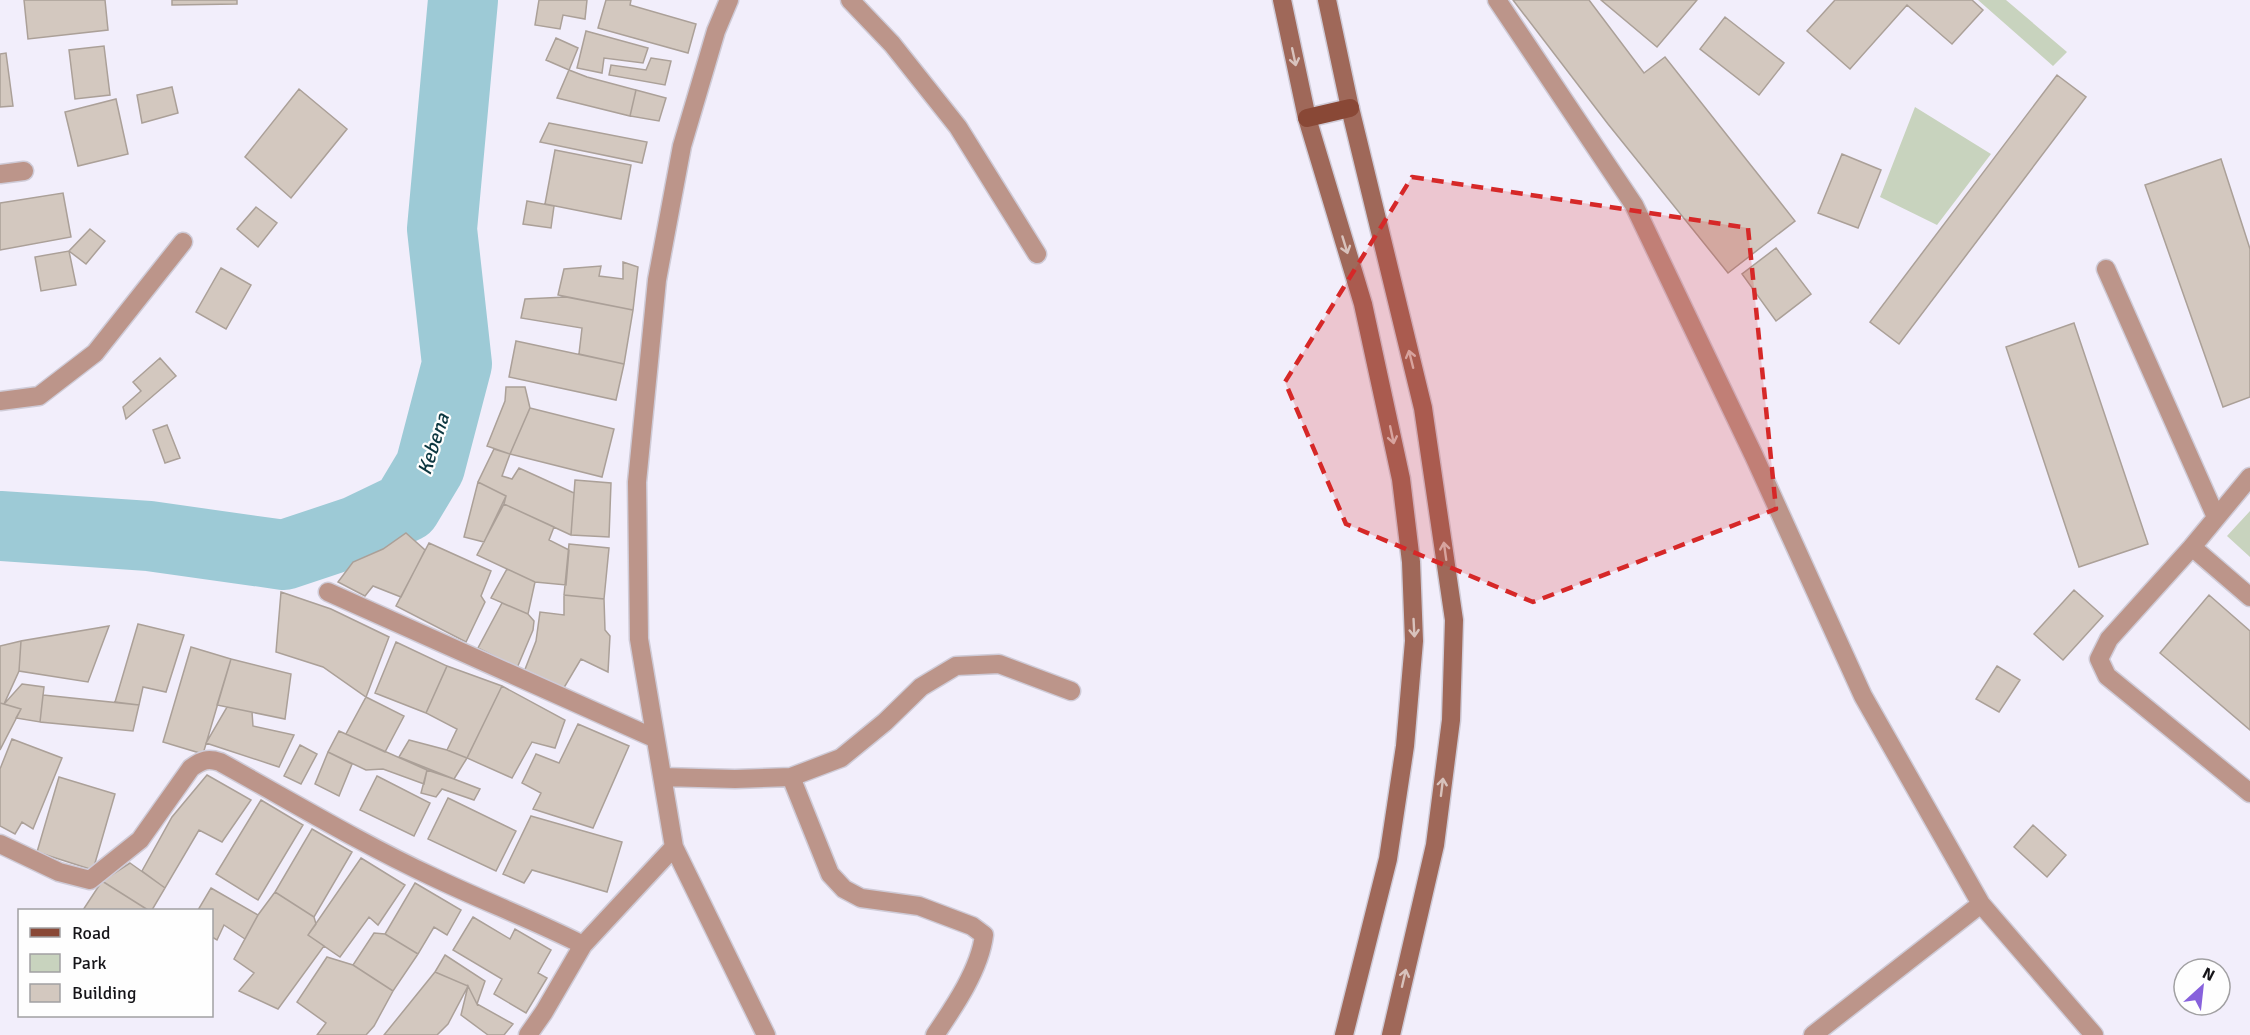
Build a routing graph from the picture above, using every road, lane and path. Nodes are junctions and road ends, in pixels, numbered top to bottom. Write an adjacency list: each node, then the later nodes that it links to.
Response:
1 (729, 0): 20 (street)
2 (850, 0): 11 (street)
3 (1282, 0): 7 (main road, one-way to 7)
4 (1327, 0): 6 (main road)
5 (1497, 0): 26 (street)
6 (1350, 108): 7 (main road); 32 (main road, one-way to 6)
7 (1307, 118): 31 (main road, one-way to 31)
8 (24, 171): 9 (street)
9 (0, 174)
10 (183, 242): 13 (street)
11 (1037, 254)
12 (2106, 269): 15 (street)
13 (0, 401)
14 (2250, 477): 15 (street)
15 (2216, 518): 16 (street)
16 (2192, 547): 18 (street); 23 (street)
17 (328, 592): 20 (street)
18 (2250, 597)
19 (1071, 691): 22 (street)
20 (654, 738): 21 (street)
21 (663, 777): 22 (street); 25 (street)
22 (791, 777): 30 (street)
23 (2250, 793)
24 (0, 844): 27 (street)
25 (674, 847): 27 (street); 29 (street)
26 (1981, 904): 33 (street); 34 (street)
27 (583, 945): 28 (street)
28 (528, 1035)
29 (766, 1035)
30 (935, 1035)
31 (1344, 1035)
32 (1391, 1035)
33 (1813, 1035)
34 (2094, 1035)

